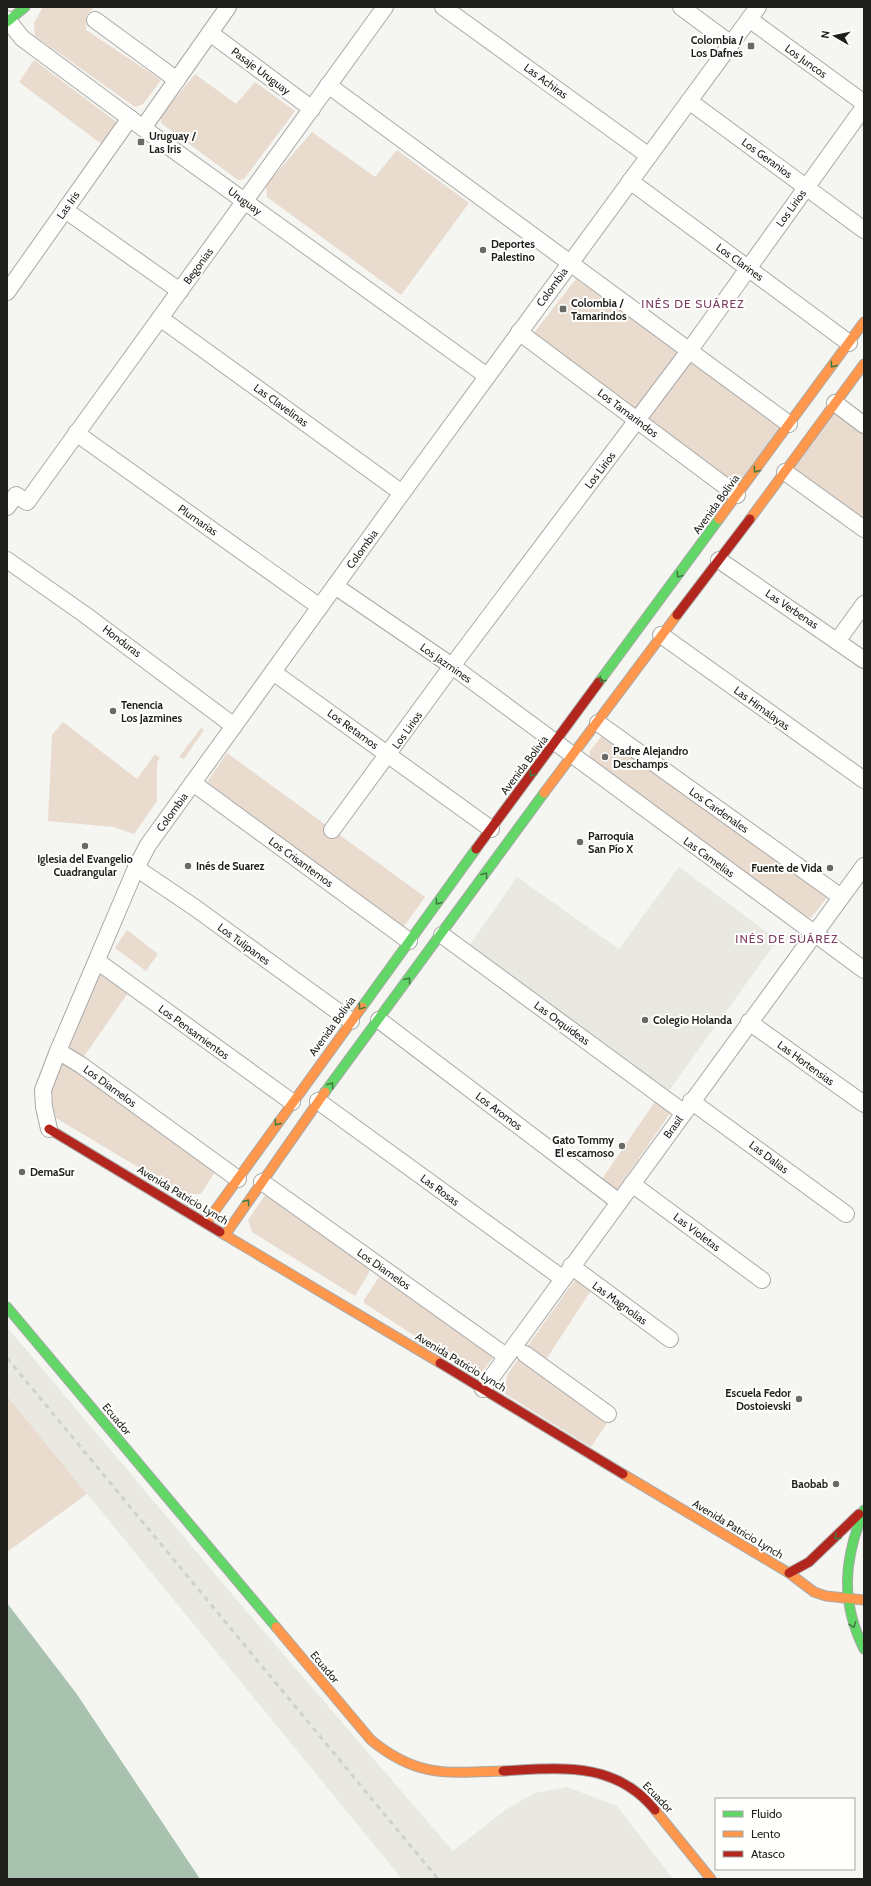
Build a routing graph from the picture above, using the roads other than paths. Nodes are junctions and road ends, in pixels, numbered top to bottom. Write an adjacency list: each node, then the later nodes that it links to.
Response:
1 (25, 7): 8 (street)
2 (228, 7): 9 (street)
3 (385, 7): 12 (street, Begonias)
4 (443, 7): 19 (street, Las Achiras)
5 (681, 7): 10 (street)
6 (753, 13): 10 (street, Colombia); 14 (street, Los Juncos)
7 (95, 20): 11 (street)
8 (7, 21): 17 (street, Uruguay)
9 (210, 33): 11 (street); 16 (street, Pasaje Uruguay)
10 (731, 44): 13 (street, Colombia)
11 (177, 80): 18 (street)
12 (328, 85): 16 (street, Begonias); 25 (street)
13 (688, 101): 19 (street, Colombia); 21 (street, Los Geranios)
14 (864, 103)
15 (864, 107): 21 (street, Los Lirios)
16 (312, 109): 22 (street, Begonias)
17 (130, 118): 18 (street, Uruguay); 23 (street, Las Iris)
18 (143, 128): 22 (street, Uruguay)
19 (648, 156): 20 (street, Colombia)
20 (630, 181): 25 (street, Colombia); 26 (street, Los Clarines)
21 (806, 187): 24 (street, Los Geranios); 26 (street, Los Lirios)
22 (245, 201): 27 (street, Begonias); 35 (street, Uruguay)
23 (65, 210): 27 (street); 28 (street, Las Iris)
24 (864, 230)
25 (570, 263): 31 (street, Colombia); 33 (street)
26 (748, 268): 32 (street, Los Clarines); 33 (street, Los Lirios)
27 (180, 291): 29 (street, Begonias)
28 (7, 292)
29 (160, 318): 40 (street, Begonias); 42 (street, Las Clavelinas)
30 (864, 322): 32 (street, Avenida Bolivia)
31 (519, 332): 35 (street, Colombia); 37 (street, Los Tamarindos)
32 (849, 343): 38 (street, Avenida Bolivia, one-way to 38)
33 (689, 351): 37 (street, Los Lirios); 38 (street)
34 (864, 364): 36 (street)
35 (487, 376): 42 (street, Colombia)
36 (835, 403): 39 (street); 41 (street)
37 (637, 420): 43 (street, Los Tamarindos); 54 (street, Los Lirios)
38 (789, 424): 43 (street, Avenida Bolivia, one-way to 43)
39 (864, 425)
40 (76, 433): 44 (street, Begonias); 50 (street, Plumarias)
41 (785, 472): 45 (street); 47 (street)
42 (402, 493): 48 (street, Colombia)
43 (737, 495): 58 (street, Avenida Bolivia, one-way to 58)
44 (10, 497)
45 (864, 529)
46 (7, 560): 57 (street, Honduras)
47 (719, 560): 51 (street); 52 (street, Las Verbenas)
48 (335, 586): 50 (street, Colombia); 54 (street, Los Jazmines)
49 (864, 604): 52 (street)
50 (320, 607): 55 (street, Colombia)
51 (661, 635): 56 (street); 61 (street, Las Himalayas)
52 (838, 640): 53 (street, Las Verbenas)
53 (864, 660)
54 (452, 666): 58 (street, Los Jazmines); 59 (street, Los Lirios)
55 (273, 672): 57 (street, Colombia); 59 (street, Los Retamos)
56 (598, 723): 60 (street); 67 (street, Los Cardenales)
57 (234, 726): 62 (street, Colombia)
58 (555, 743): 60 (street, Las Camelias); 63 (street, Avenida Bolivia, one-way to 63)
59 (388, 755): 63 (street, Los Retamos); 64 (street, Los Lirios)
60 (571, 756): 68 (street, one-way to 60); 69 (street, Las Camelias)
61 (864, 780)
62 (193, 783): 66 (street, Colombia); 70 (street, Los Crisantemos)
63 (491, 829): 70 (street, Avenida Bolivia, one-way to 70)
64 (332, 830)
65 (864, 866): 67 (street, Brasil)
66 (136, 868): 71 (street, Colombia); 74 (street, Los Tulipanes)
67 (841, 897): 69 (street, Brasil)
68 (442, 934): 73 (street, one-way to 68); 80 (street, Las Orquideas)
69 (814, 934): 72 (street, Las Camelias); 75 (street, Brasil)
70 (410, 940): 74 (street, Avenida Bolivia, one-way to 74)
71 (97, 961): 76 (street, Colombia); 78 (street, Los Pensamientos)
72 (864, 970)
73 (379, 1020): 77 (street, one-way to 73); 85 (street, Los Aromos)
74 (351, 1021): 78 (street, Avenida Bolivia)
75 (749, 1022): 79 (street, Las Hortensias); 80 (street, Brasil)
76 (58, 1051): 81 (street, Colombia); 82 (street, Los Diamelos)
77 (318, 1101): 83 (street); 89 (street, Las Rosas)
78 (292, 1102): 82 (street, Avenida Bolivia, one-way to 82)
79 (864, 1104)
80 (687, 1107): 84 (street, Brasil); 86 (street, Las Dalias)
81 (49, 1129): 87 (street, Avenida Patricio Lynch)
82 (238, 1179): 87 (street, Avenida Bolivia)
83 (262, 1182): 88 (street, one-way to 83); 94 (street, Los Diamelos)
84 (632, 1184): 85 (street, Brasil); 90 (street, Las Violetas)
85 (619, 1202): 89 (street, Brasil)
86 (846, 1214)
87 (206, 1223): 88 (street, Avenida Patricio Lynch)
88 (225, 1234): 95 (street, Avenida Patricio Lynch)
89 (566, 1272): 92 (street, Las Magnolias); 94 (street, Brasil)
90 (762, 1280)
91 (7, 1307): 102 (street, Ecuador)
92 (670, 1339)
93 (525, 1354): 96 (street)
94 (506, 1356): 95 (street, Brasil)
95 (483, 1389): 98 (street, Avenida Patricio Lynch)
96 (608, 1414)
97 (864, 1509): 98 (street, one-way to 98); 99 (street)
98 (789, 1573): 99 (street, Avenida Patricio Lynch)
99 (847, 1600): 100 (street, Avenida Patricio Lynch); 101 (street, one-way to 101)
100 (864, 1600)
101 (864, 1649)
102 (711, 1879)

